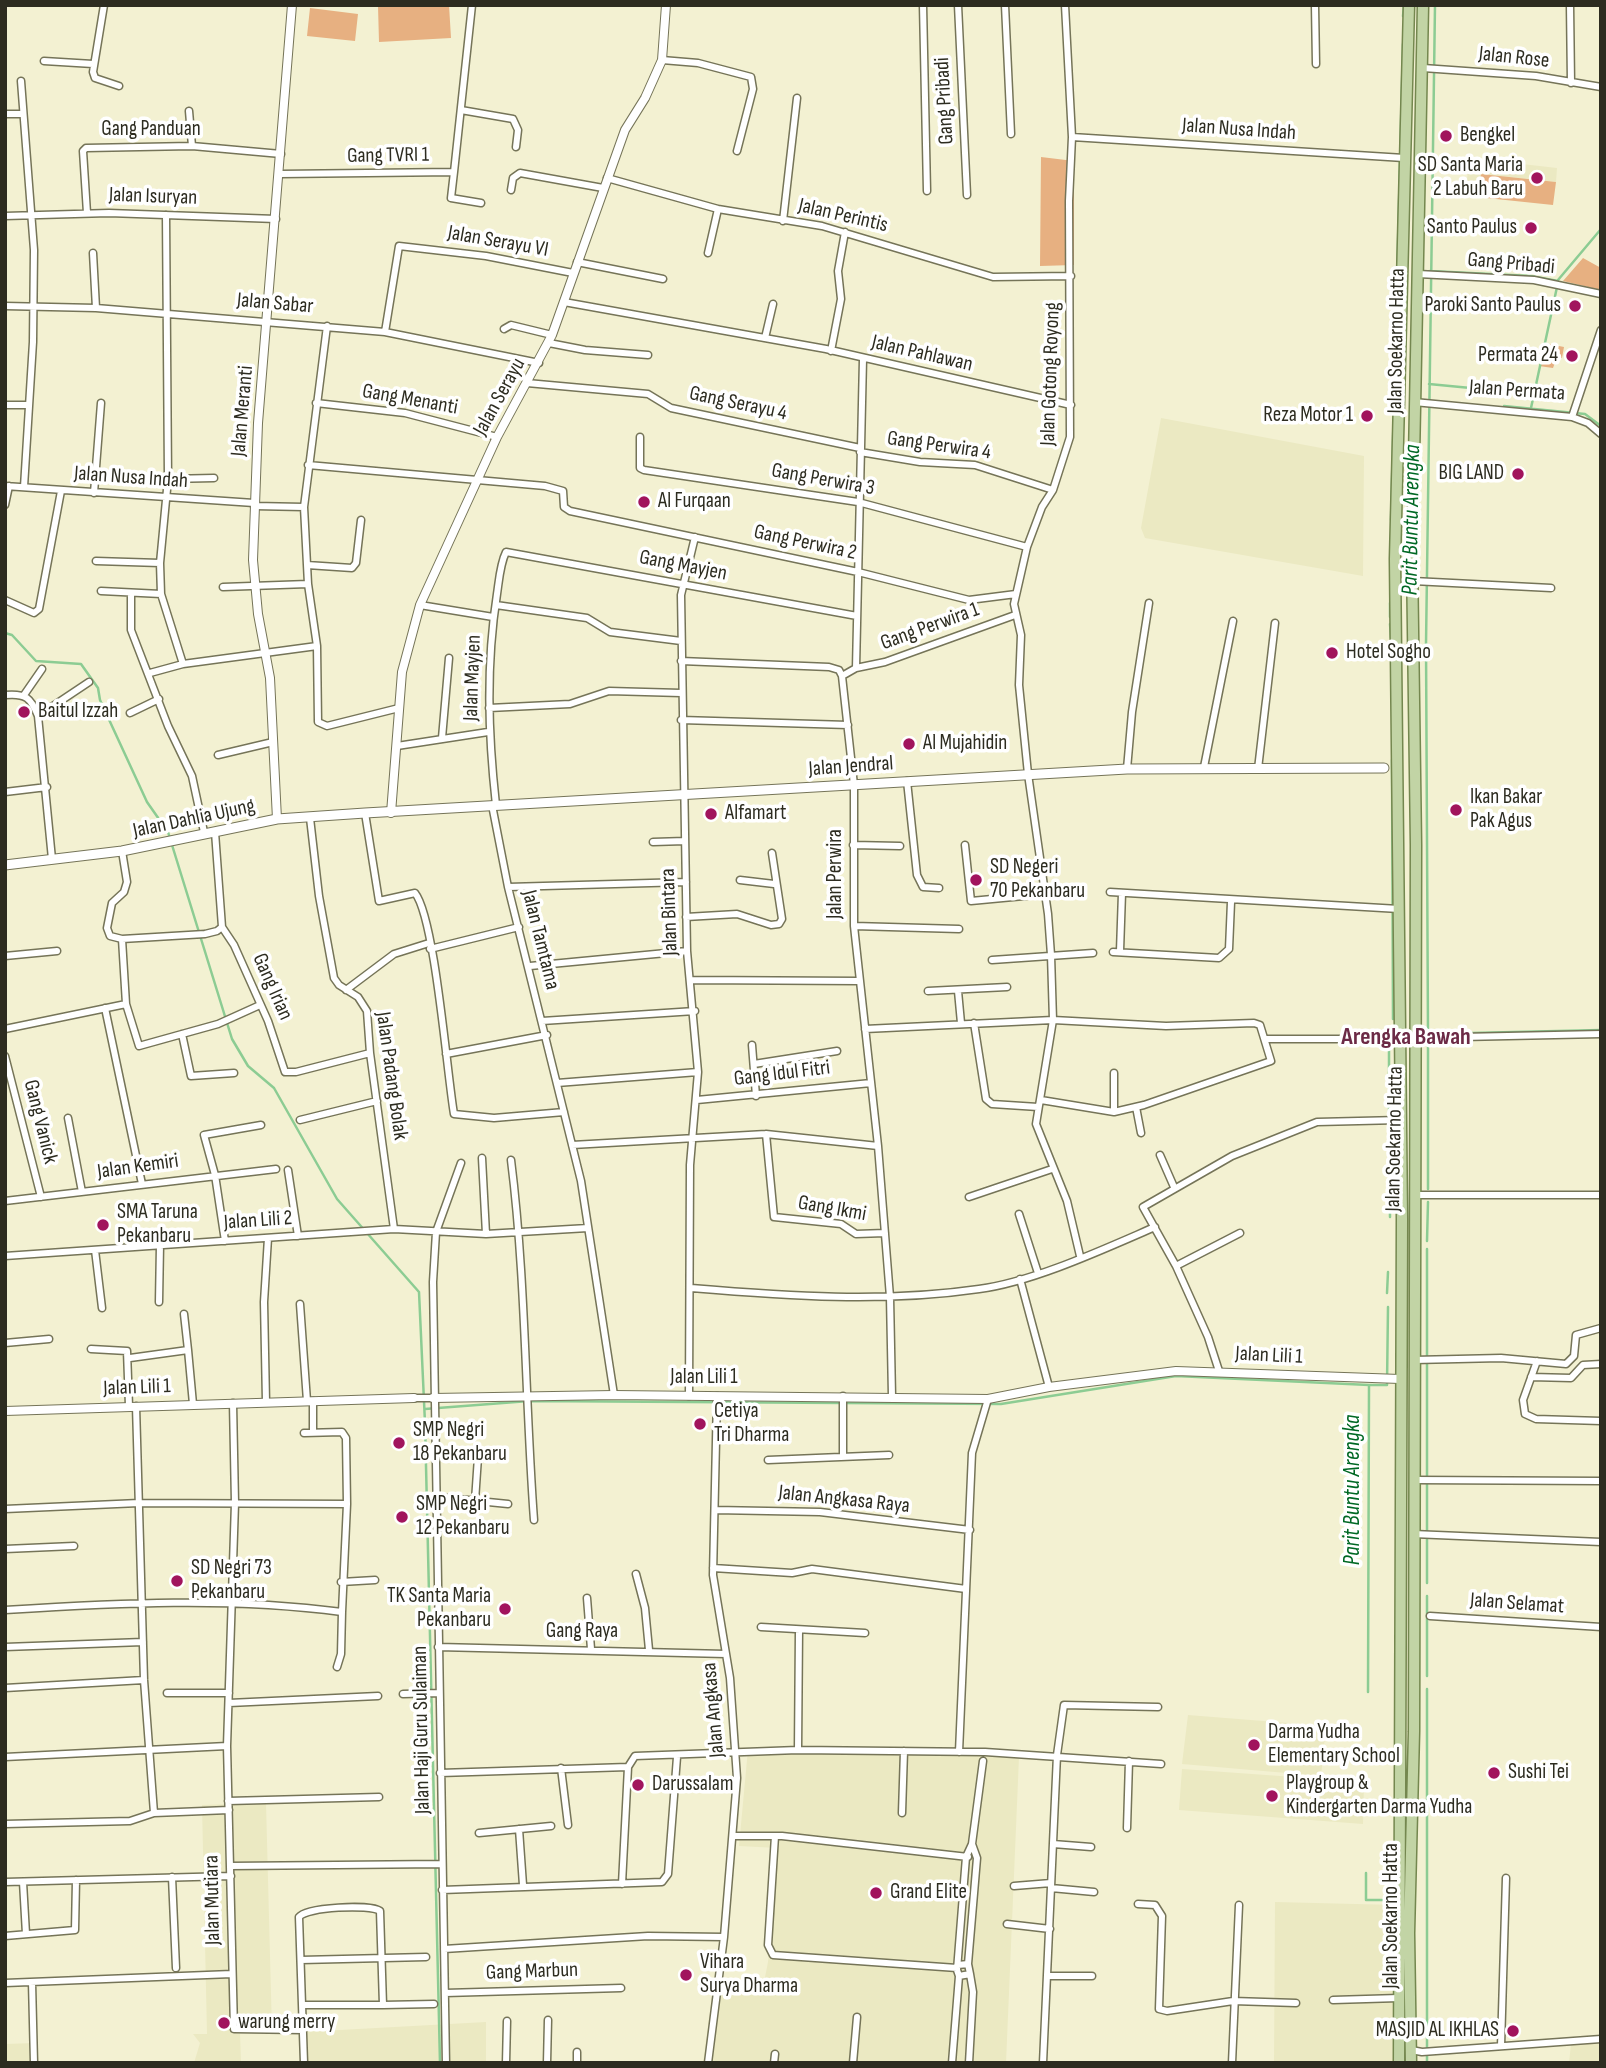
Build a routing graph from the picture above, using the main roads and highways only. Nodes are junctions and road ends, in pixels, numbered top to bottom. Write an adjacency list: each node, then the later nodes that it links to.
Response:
1 (1409, 5): 4 (main road, Jalan Soekarno Hatta)
2 (1423, 5): 3 (main road, Jalan Soekarno Hatta)
3 (1412, 558): 4 (main road); 8 (main road, Jalan Soekarno Hatta)
4 (1395, 559): 5 (main road, Jalan Soekarno Hatta)
5 (1392, 768): 6 (main road, Jalan Jendral); 9 (main road, Jalan Soekarno Hatta)
6 (391, 813): 7 (main road, Jalan Dahlia Ujung)
7 (5, 865)
8 (1413, 1569): 9 (main road); 11 (main road, Jalan Soekarno Hatta)
9 (1400, 1570): 10 (main road, Jalan Soekarno Hatta)
10 (1399, 2063)
11 (1412, 2063)

